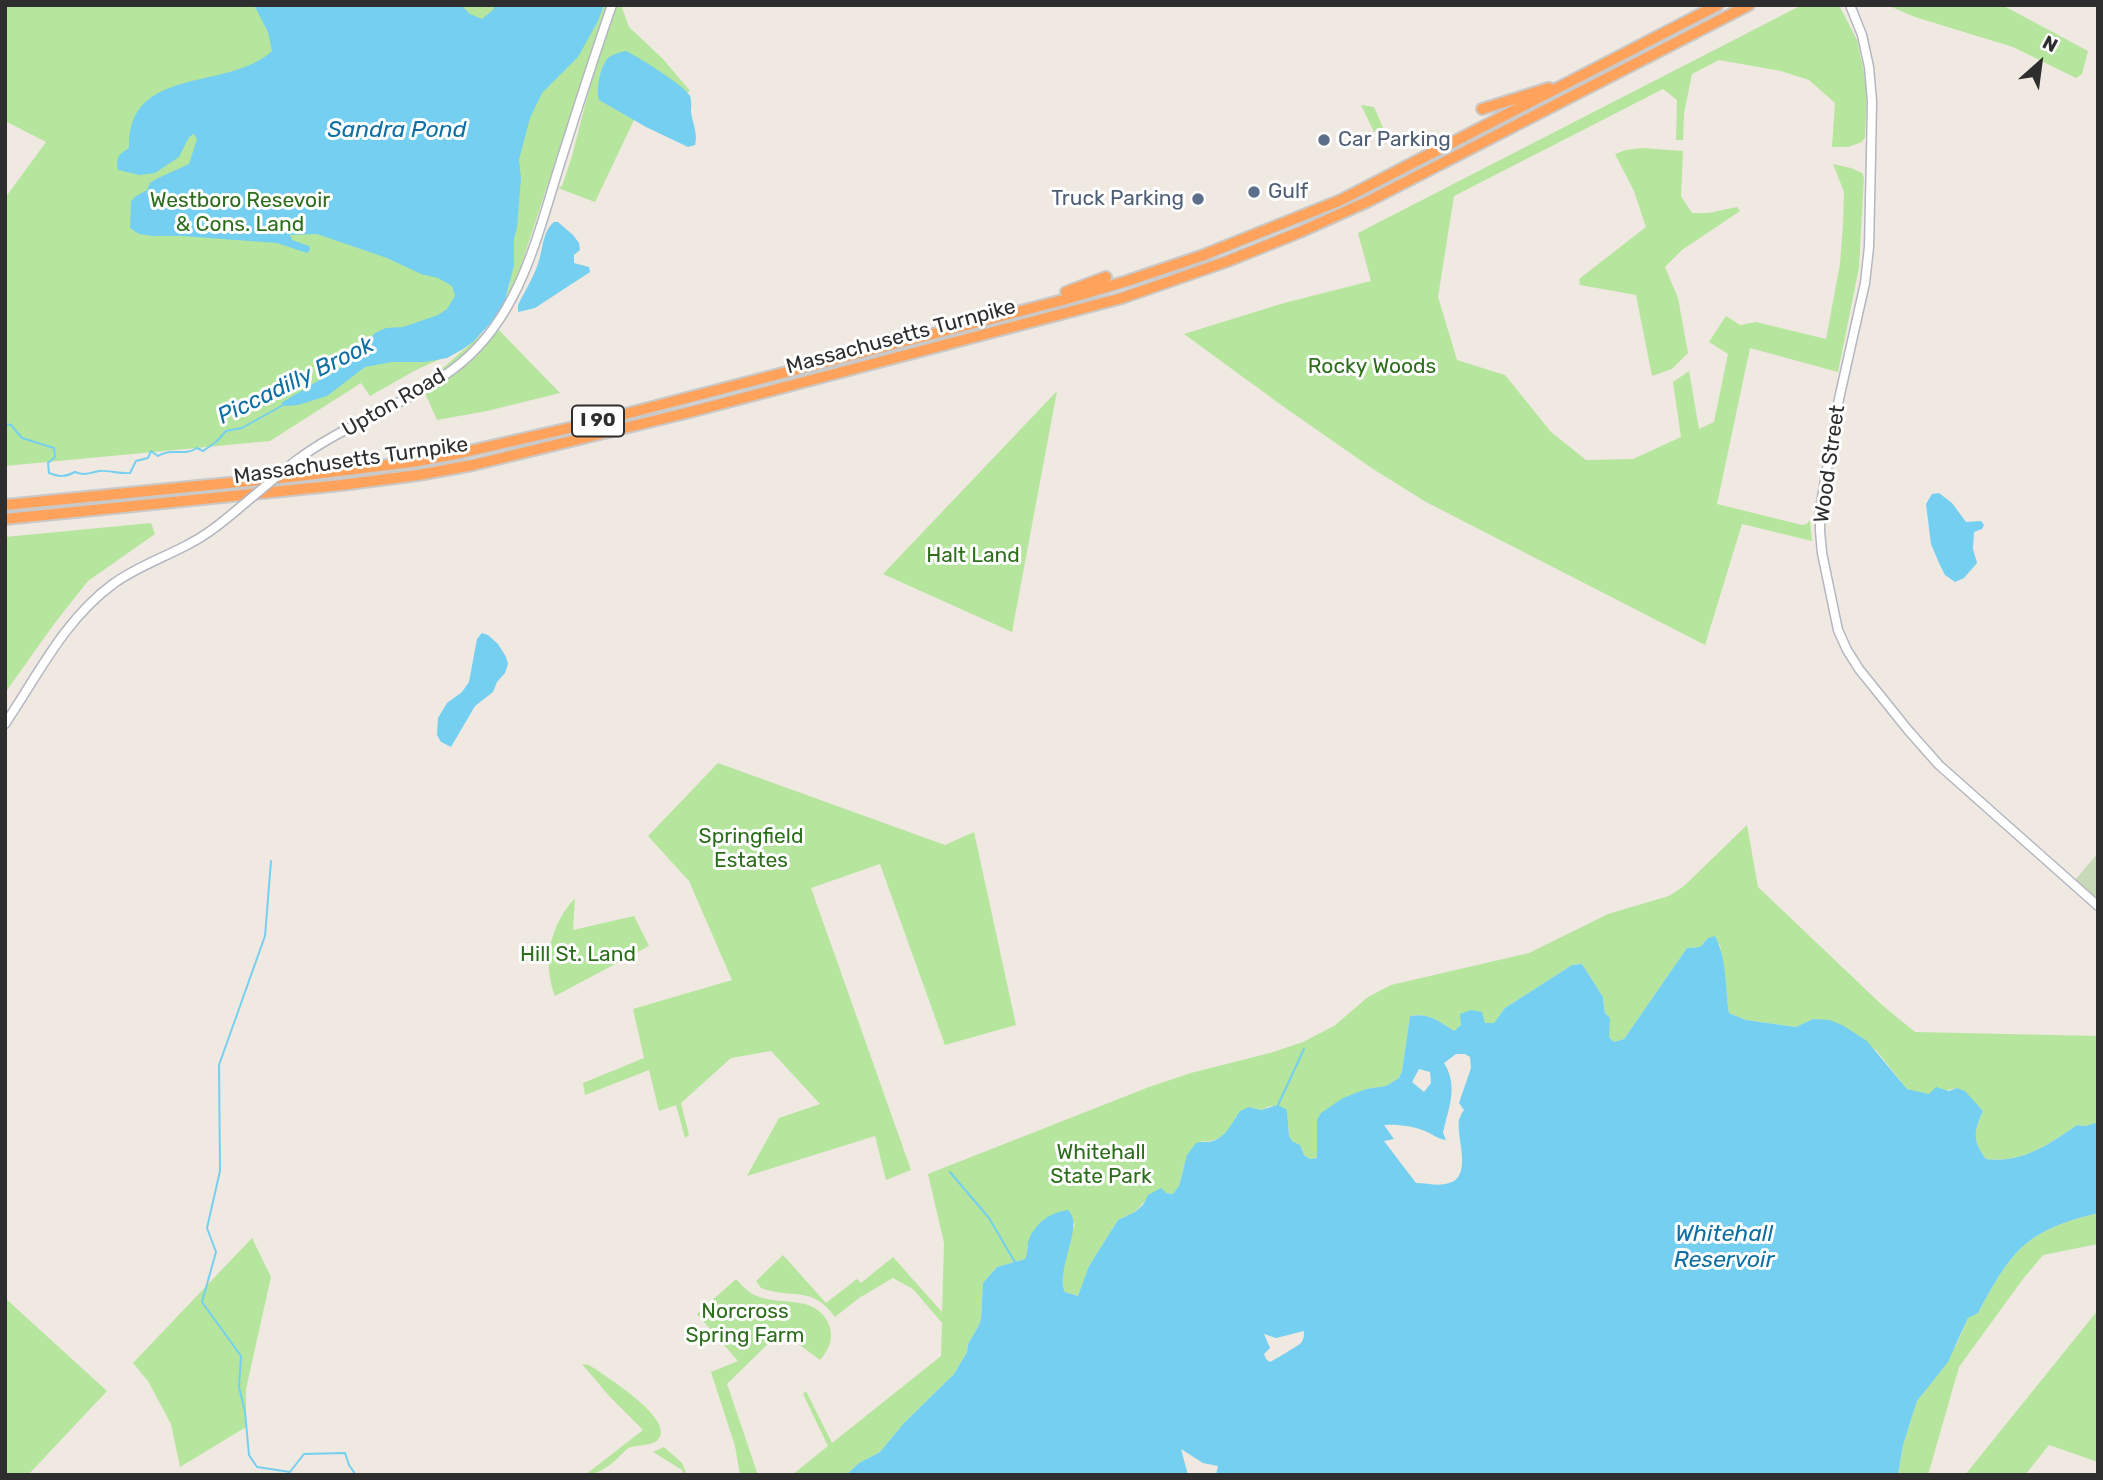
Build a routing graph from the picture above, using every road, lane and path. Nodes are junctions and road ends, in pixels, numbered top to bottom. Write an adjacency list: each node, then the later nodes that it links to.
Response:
1 (612, 5): 11 (main road, Upton Road, bridge)
2 (1718, 5): 5 (highway, Massachusetts Turnpike / I 90)
3 (1749, 5): 10 (highway, Massachusetts Turnpike / I 90)
4 (1850, 5): 12 (main road, Wood Street)
5 (1572, 82): 6 (highway); 8 (highway, Massachusetts Turnpike / I 90)
6 (1482, 109)
7 (1106, 277): 8 (highway)
8 (996, 318): 9 (highway, Massachusetts Turnpike / I 90)
9 (5, 505)
10 (5, 519)
11 (5, 724)
12 (2098, 906)

